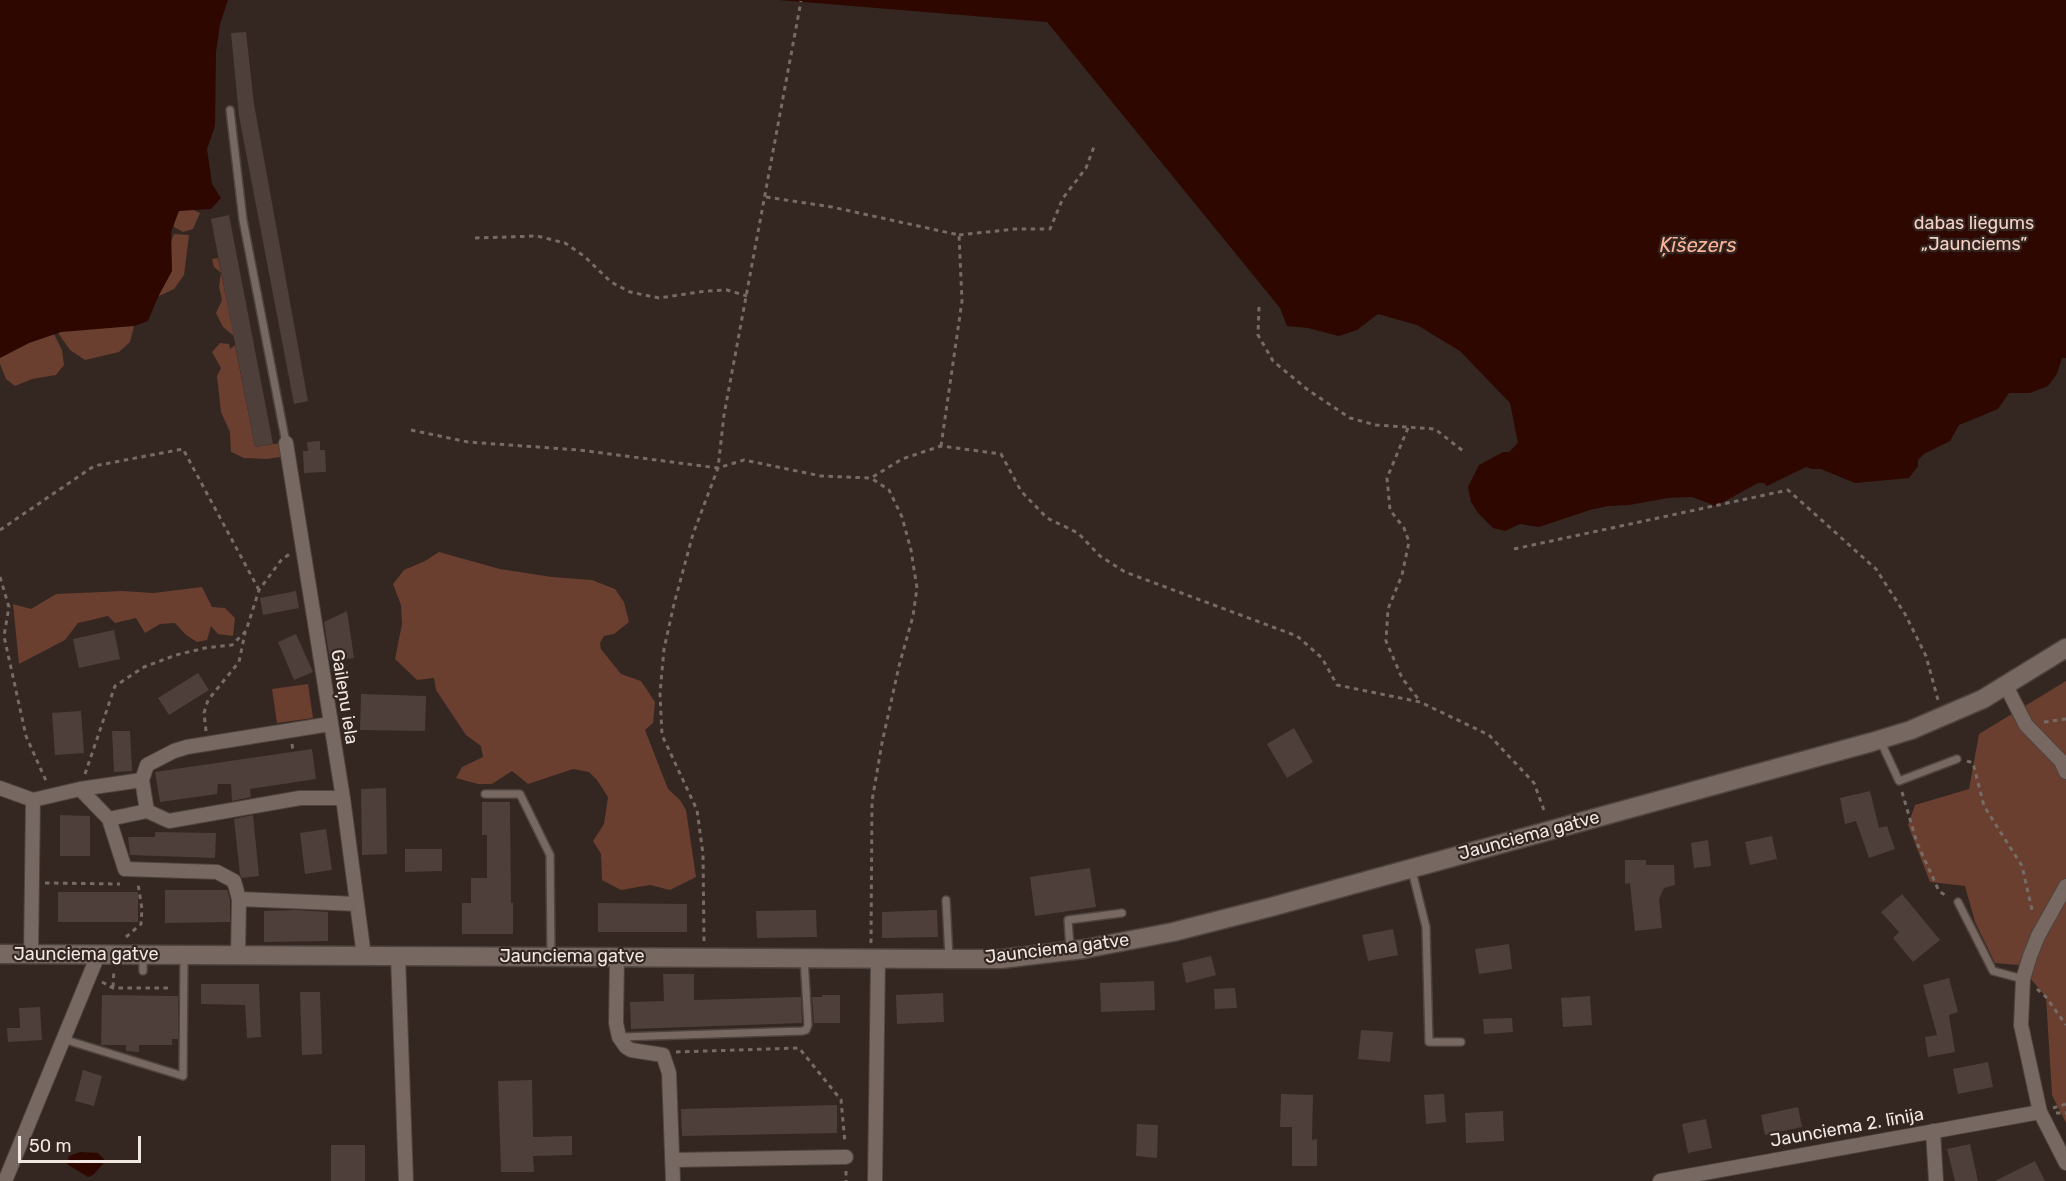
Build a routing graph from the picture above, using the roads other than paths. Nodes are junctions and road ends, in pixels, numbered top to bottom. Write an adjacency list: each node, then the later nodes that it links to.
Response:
1 (230, 110): 2 (lane)
2 (286, 444): 5 (street, Gaileņu iela)
3 (2066, 648): 4 (main road, Jaunciema gatve)
4 (2006, 686): 6 (main road, Jaunciema gatve); 8 (street)
5 (330, 724): 9 (street); 13 (street, Gaileņu iela)
6 (1880, 740): 7 (lane); 17 (main road, Jaunciema gatve)
7 (1957, 759)
8 (2066, 772)
9 (142, 780): 11 (street); 15 (street)
10 (0, 788): 14 (street)
11 (80, 789): 14 (street); 16 (street)
12 (485, 794): 32 (lane)
13 (343, 798): 15 (street); 22 (street, Gaileņu iela)
14 (33, 800): 26 (street)
15 (147, 811): 16 (street)
16 (109, 819): 19 (street)
17 (1411, 868): 24 (main road, Jaunciema gatve); 40 (lane)
18 (2066, 886): 37 (street)
19 (239, 898): 22 (street); 29 (street)
20 (946, 900): 36 (lane)
21 (1958, 902): 37 (lane)
22 (357, 904): 30 (street, Gaileņu iela)
23 (1122, 913): 24 (lane)
24 (1071, 951): 36 (main road, Jaunciema gatve)
25 (0, 954): 26 (main road, Jaunciema gatve)
26 (31, 954): 27 (main road, Jaunciema gatve)
27 (98, 955): 28 (main road, Jaunciema gatve); 39 (street)
28 (184, 955): 29 (main road, Jaunciema gatve); 39 (lane)
29 (238, 956): 30 (main road, Jaunciema gatve)
30 (364, 956): 31 (main road, Jaunciema gatve)
31 (399, 956): 32 (main road, Jaunciema gatve); 47 (street)
32 (551, 957): 33 (main road, Jaunciema gatve)
33 (617, 958): 34 (main road, Jaunciema gatve); 38 (street)
34 (804, 958): 35 (main road, Jaunciema gatve); 38 (lane)
35 (875, 959): 36 (main road, Jaunciema gatve); 49 (street)
36 (950, 959)
37 (2023, 979): 41 (street)
38 (620, 1037): 44 (street)
39 (63, 1039): 46 (street)
40 (1461, 1042)
41 (2040, 1112): 42 (street, Jaunciema 2. līnija); 45 (street)
42 (1933, 1131): 50 (street, Jaunciema 2. līnija); 51 (street)
43 (846, 1157): 44 (street)
44 (673, 1161): 48 (street)
45 (2066, 1163)
46 (5, 1181)
47 (406, 1181)
48 (673, 1181)
49 (875, 1181)
50 (1660, 1181)
51 (1936, 1181)

